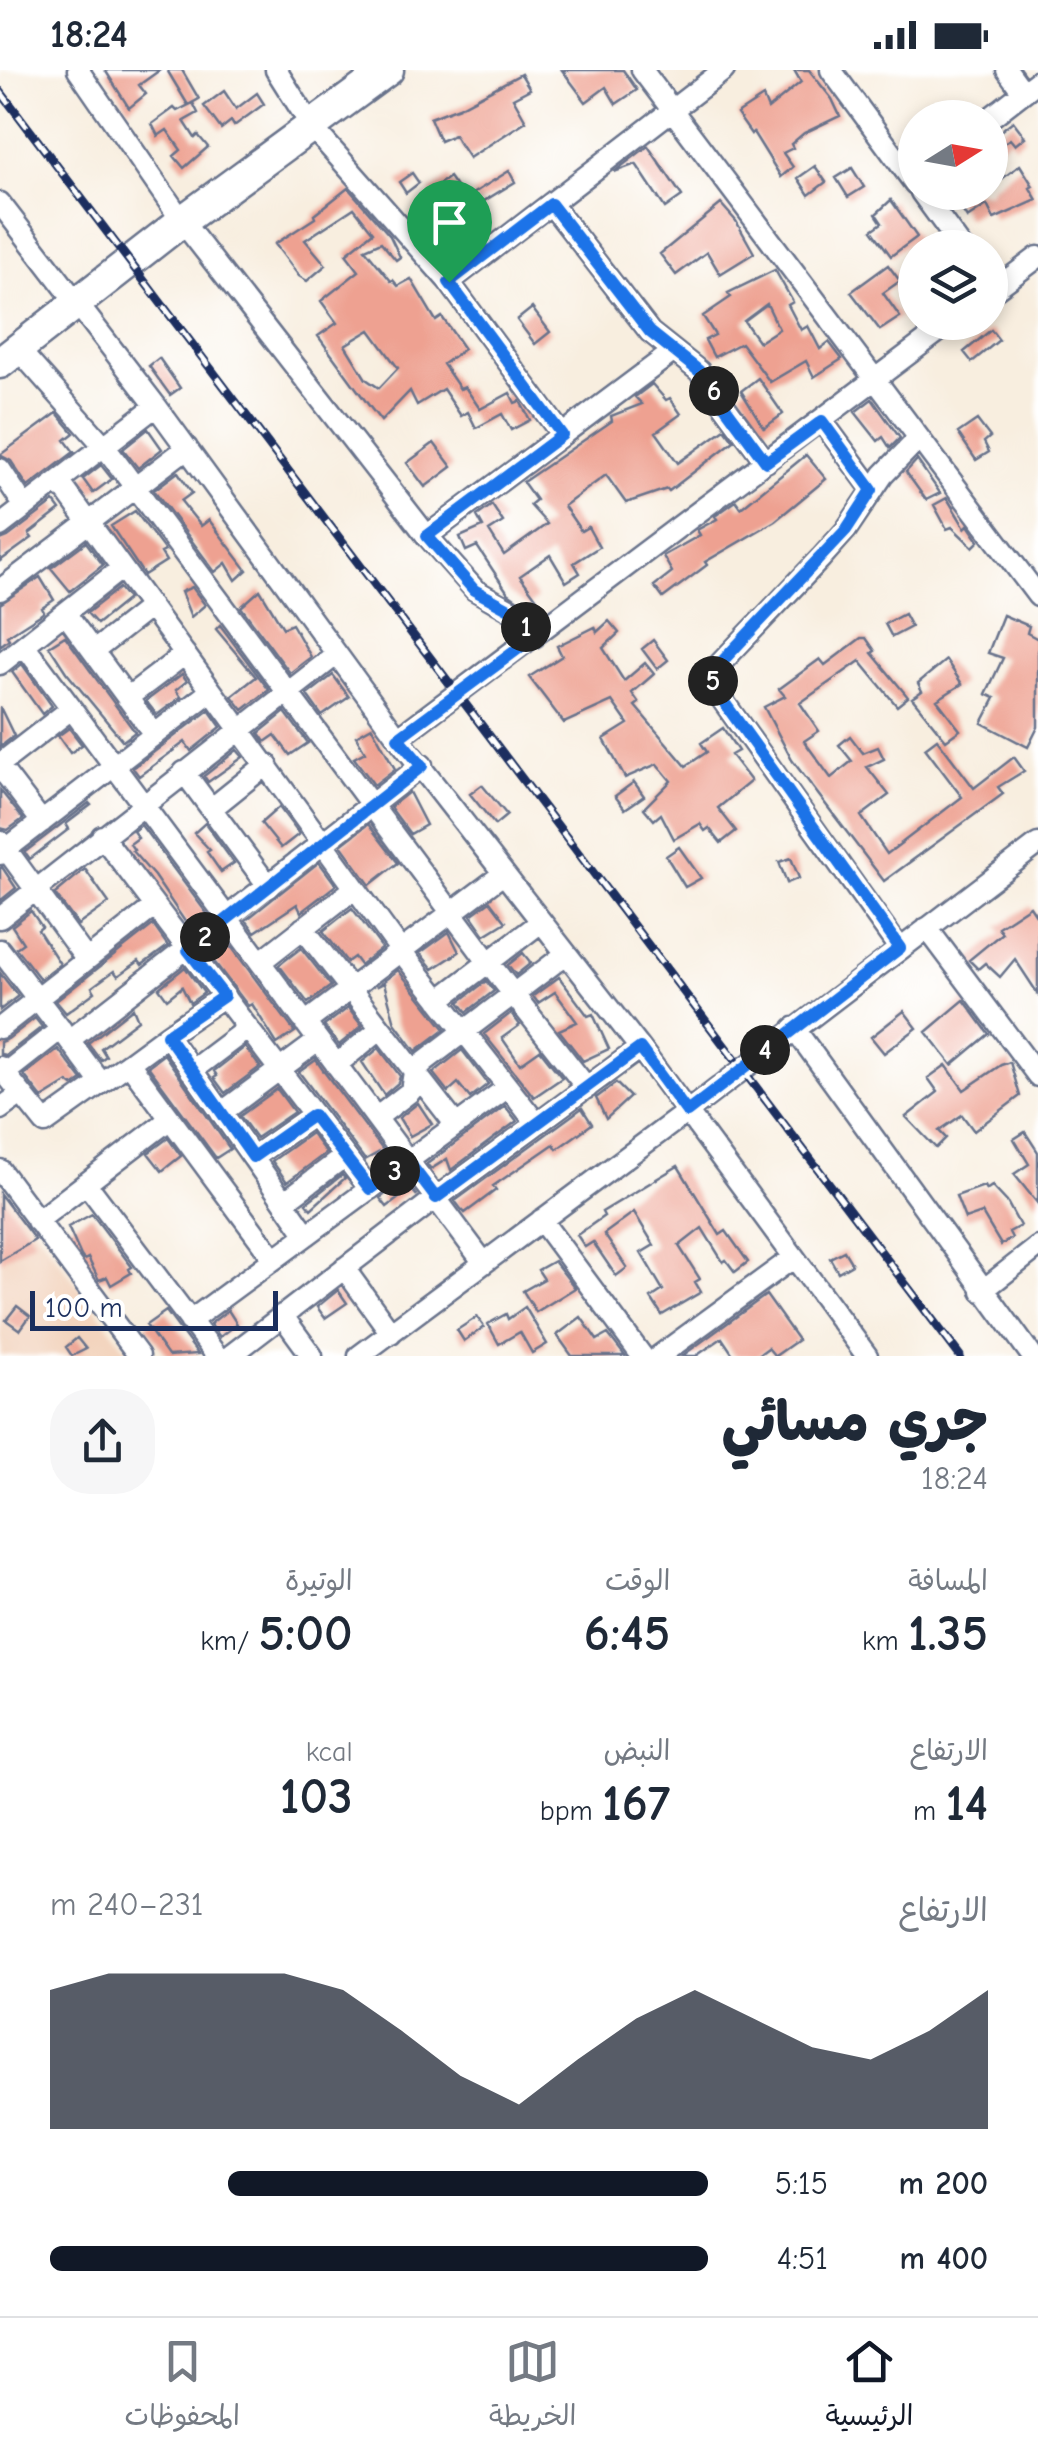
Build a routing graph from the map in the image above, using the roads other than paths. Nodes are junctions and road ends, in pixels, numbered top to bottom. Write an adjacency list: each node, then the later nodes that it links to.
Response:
1 (78, 70): 15 (street)
2 (276, 70): 11 (street)
3 (388, 70): 11 (highway)
4 (642, 70): 10 (street)
5 (724, 70): 10 (street)
6 (832, 70): 12 (street)
7 (1007, 70): 8 (street)
8 (1031, 86): 9 (street)
9 (1008, 104)
10 (672, 110): 14 (street); 23 (street)
11 (312, 126): 15 (highway); 18 (street)
12 (898, 159)
13 (0, 203): 19 (street)
14 (551, 204): 18 (street); 21 (street)
15 (182, 220): 19 (highway); 38 (street)
16 (1038, 257): 17 (street)
17 (1008, 278)
18 (449, 282): 26 (street)
19 (76, 306): 22 (highway); 24 (street)
20 (928, 340): 23 (street)
21 (674, 351): 26 (street); 30 (street)
22 (9, 356): 28 (street)
23 (876, 380): 25 (street); 27 (street)
24 (156, 406): 28 (street); 29 (street)
25 (822, 421): 30 (street); 34 (street)
26 (562, 435): 38 (street)
27 (919, 438): 34 (street); 41 (street)
28 (105, 447): 32 (street); 33 (street)
29 (186, 448): 33 (street); 48 (street)
30 (766, 462): 44 (street)
31 (0, 469): 35 (street)
32 (60, 482): 35 (street); 36 (street)
33 (135, 488): 36 (street); 51 (street)
34 (872, 490): 81 (street)
35 (25, 507): 37 (street)
36 (89, 523): 39 (street); 40 (street)
37 (0, 526)
38 (427, 536): 44 (street)
39 (122, 568): 42 (street); 43 (street)
40 (0, 590)
41 (1038, 596)
42 (150, 607): 46 (street); 47 (street)
43 (65, 613): 45 (street); 46 (street)
44 (534, 637): 56 (street)
45 (24, 646): 49 (street); 53 (street)
46 (94, 651): 52 (street)
47 (185, 654): 50 (street); 52 (street)
48 (336, 655): 51 (street); 56 (street)
49 (0, 664)
50 (211, 691): 54 (street); 55 (street)
51 (286, 693): 54 (street); 63 (street)
52 (127, 698): 55 (street)
53 (71, 709): 58 (street); 59 (street)
54 (239, 729): 57 (street); 61 (street)
55 (154, 734): 59 (street)
56 (398, 738): 60 (street)
57 (267, 764): 64 (street); 67 (street)
58 (0, 766): 65 (street)
59 (113, 766): 62 (street); 65 (street)
60 (422, 766): 63 (street); 70 (street)
61 (184, 772): 62 (street); 64 (street)
62 (143, 806): 66 (street); 77 (street)
63 (372, 806): 67 (street); 75 (street)
64 (212, 809): 71 (street)
65 (42, 822): 69 (street)
66 (102, 836): 73 (street); 74 (street)
67 (324, 844): 71 (street); 72 (street)
68 (1038, 844): 80 (street)
69 (2, 848): 73 (street)
70 (503, 874): 75 (street); 78 (street)
71 (269, 887): 77 (street)
72 (355, 888): 79 (street); 84 (street)
73 (36, 890): 76 (street); 86 (street)
74 (155, 906): 83 (street); 86 (street)
75 (452, 913): 84 (street); 88 (street)
76 (0, 918)
77 (228, 920): 83 (street); 87 (street)
78 (541, 922): 85 (street); 88 (street)
79 (303, 928): 87 (street); 89 (street)
80 (927, 928): 81 (street); 106 (street)
81 (900, 948): 97 (street)
82 (0, 950): 92 (street)
83 (188, 950): 91 (street); 100 (street)
84 (401, 951): 89 (street); 93 (street)
85 (566, 954): 90 (street); 103 (street)
86 (86, 959): 92 (street)
87 (260, 962): 94 (street)
88 (489, 963): 90 (street); 93 (street)
89 (352, 990): 94 (street); 98 (street)
90 (514, 994): 99 (street); 113 (street)
91 (224, 996): 96 (street); 101 (street)
92 (37, 998): 95 (street); 100 (street)
93 (439, 1000): 99 (street)
94 (305, 1023): 102 (street)
95 (0, 1028)
96 (248, 1028): 108 (street); 109 (street)
97 (794, 1028): 116 (street); 139 (street)
98 (380, 1029): 105 (street); 110 (street)
99 (466, 1032): 110 (street); 112 (street)
100 (65, 1035): 107 (street); 111 (street)
101 (167, 1035): 104 (street); 109 (street)
102 (318, 1040): 105 (street); 108 (street)
103 (640, 1048): 113 (street); 116 (street)
104 (129, 1063): 111 (street); 119 (street)
105 (336, 1065): 120 (street)
106 (1036, 1067)
107 (2, 1070): 114 (street)
108 (279, 1070): 117 (street); 118 (street)
109 (190, 1071): 117 (street)
110 (414, 1072): 120 (street); 122 (street)
111 (100, 1083): 114 (street)
112 (508, 1087): 121 (street); 122 (street)
113 (586, 1088): 121 (street)
114 (21, 1094): 115 (street)
115 (0, 1109)
116 (687, 1112): 132 (street); 135 (street)
117 (221, 1113): 124 (street)
118 (313, 1115): 123 (street); 124 (street)
119 (170, 1118): 127 (street); 136 (street)
120 (376, 1118): 125 (street)
121 (537, 1124): 129 (street)
122 (456, 1125): 125 (street)
123 (345, 1156): 128 (street); 130 (street)
124 (253, 1157): 130 (street)
125 (408, 1161): 128 (street); 129 (street)
126 (0, 1170): 131 (street)
127 (86, 1183): 131 (street); 141 (street)
128 (370, 1189): 133 (street)
129 (436, 1198): 137 (street); 138 (street)
130 (284, 1202): 133 (street)
131 (36, 1220): 143 (street)
132 (540, 1220): 137 (street); 148 (street)
133 (308, 1236): 136 (street)
134 (1038, 1247): 139 (street)
135 (793, 1258): 149 (street); 150 (street)
136 (274, 1259): 141 (street)
137 (484, 1264): 142 (street)
138 (344, 1268): 140 (street); 142 (street)
139 (982, 1290): 151 (street)
140 (282, 1314): 145 (street); 146 (street)
141 (190, 1321): 144 (street)
142 (390, 1333): 147 (street)
143 (138, 1356)
144 (217, 1356)
145 (230, 1356)
146 (312, 1356)
147 (359, 1356)
148 (642, 1356)
149 (659, 1356)
150 (867, 1356)
151 (1032, 1356)

